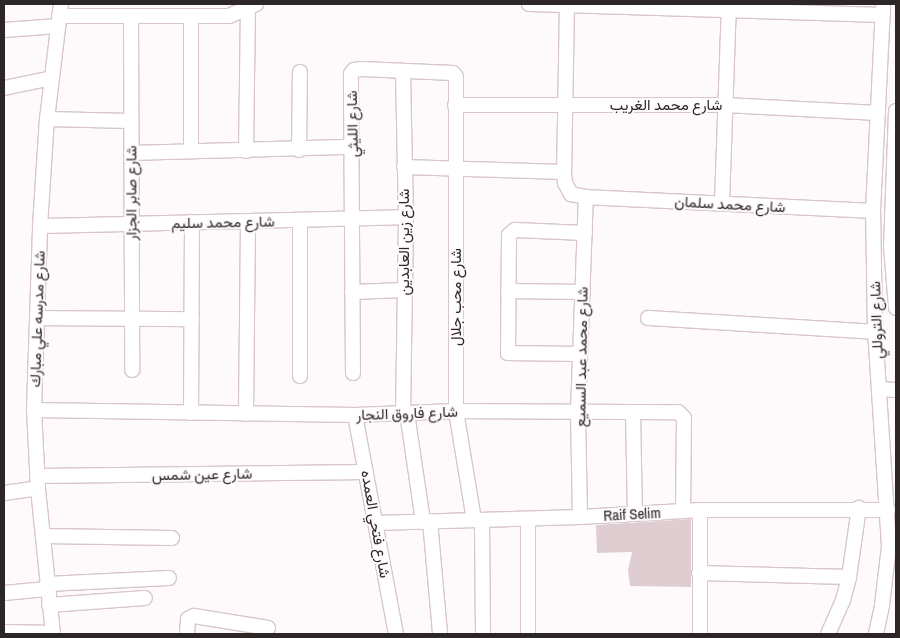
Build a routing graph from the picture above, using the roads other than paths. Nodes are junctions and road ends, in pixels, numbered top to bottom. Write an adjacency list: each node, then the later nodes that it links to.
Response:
1 (529, 4): 3 (street)
2 (250, 5): 9 (street); 26 (street)
3 (567, 5): 4 (street); 18 (street)
4 (613, 5): 5 (street)
5 (729, 6): 6 (street); 17 (street)
6 (883, 10): 20 (street, شارع التروللي)
7 (59, 15): 8 (street); 10 (street); 14 (street, شارع مدرسه علي مبارك)
8 (131, 16): 9 (street); 22 (street, شارع صابر الجزار)
9 (191, 17): 25 (street)
10 (4, 30)
11 (404, 71): 13 (street, شارع الليثي); 23 (street, شارع الليثي); 28 (street, شارع زين العابدين)
12 (300, 72): 24 (street)
13 (453, 73): 16 (street, شارع محب جلال)
14 (52, 78): 15 (street); 21 (street, شارع مدرسه علي مبارك)
15 (4, 88)
16 (455, 105): 18 (street, شارع محمد الغريب); 29 (street, شارع محب جلال)
17 (724, 105): 18 (street, شارع محمد الغريب); 20 (street, شارع محمد الغريب); 32 (street)
18 (565, 106): 30 (street)
19 (896, 111): 46 (street, شارع التروللي)
20 (878, 113): 33 (street, شارع التروللي)
21 (48, 119): 22 (street); 40 (street, شارع مدرسه علي مبارك)
22 (130, 122): 27 (street, شارع صابر الجزار)
23 (352, 147): 24 (street); 35 (street, شارع الليثي)
24 (299, 150): 26 (street)
25 (190, 151): 26 (street); 27 (street)
26 (246, 151)
27 (130, 153): 39 (street, شارع صابر الجزار)
28 (404, 167): 29 (street); 34 (street, شارع زين العابدين)
29 (456, 169): 30 (street); 59 (street, شارع محب جلال)
30 (564, 172): 31 (street)
31 (586, 197): 32 (street, شارع محمد سلمان); 41 (street, شارع محمد عبد السميع)
32 (722, 203): 33 (street, شارع محمد سلمان)
33 (873, 211): 51 (street, شارع التروللي)
34 (406, 217): 35 (street, شارع محمد سليم); 42 (street, شارع زين العابدين)
35 (353, 218): 36 (street, شارع محمد سليم); 44 (street, شارع الليثي)
36 (300, 220): 37 (street, شارع محمد سليم); 55 (street)
37 (248, 221): 38 (street, شارع محمد سليم); 64 (street)
38 (192, 222): 39 (street, شارع محمد سليم); 50 (street)
39 (131, 224): 40 (street, شارع محمد سليم); 48 (street, شارع صابر الجزار)
40 (40, 226): 47 (street, شارع مدرسه علي مبارك)
41 (585, 233): 43 (street); 45 (street, شارع محمد عبد السميع)
42 (404, 290): 44 (street); 63 (street, شارع زين العابدين)
43 (508, 291): 45 (street); 52 (street)
44 (352, 292): 54 (street, شارع الليثي)
45 (582, 292): 52 (street, شارع محمد عبد السميع)
46 (896, 308)
47 (37, 318): 48 (street); 58 (street, شارع مدرسه علي مبارك)
48 (132, 318): 50 (street); 53 (street, شارع صابر الجزار)
49 (648, 318): 51 (street)
50 (192, 319): 62 (street)
51 (875, 332): 56 (street, شارع التروللي)
52 (580, 354): 60 (street, شارع محمد عبد السميع)
53 (132, 370)
54 (354, 374)
55 (300, 376)
56 (879, 390): 57 (street); 71 (street, شارع التروللي)
57 (896, 390)
58 (34, 410): 62 (street, شارع فاروق النجار); 67 (street, شارع مدرسه علي مبارك)
59 (456, 411): 60 (street, شارع فاروق النجار); 63 (street, شارع فاروق النجار); 76 (street, شارع محب جلال)
60 (578, 412): 61 (street, شارع فاروق النجار); 74 (street, شارع محمد عبد السميع)
61 (633, 412): 72 (street, شارع فاروق النجار); 73 (street)
62 (191, 413): 64 (street, شارع فاروق النجار)
63 (405, 413): 65 (street, شارع فاروق النجار); 77 (street, شارع زين العابدين)
64 (246, 414): 65 (street, شارع فاروق النجار)
65 (355, 415): 66 (street, شارع فتحي العمده)
66 (366, 472): 67 (street, شارع عين شمس); 78 (street, شارع فتحي العمده)
67 (38, 482): 68 (street, شارع عين شمس); 79 (street, شارع مدرسه علي مبارك)
68 (4, 493)
69 (860, 508): 70 (street, Raif Selim); 71 (street, Raif Selim); 82 (street)
70 (700, 510): 72 (street, Raif Selim); 81 (street)
71 (888, 510): 98 (street, شارع التروللي)
72 (683, 511): 73 (street, Raif Selim)
73 (634, 514): 74 (street, Raif Selim)
74 (580, 517): 75 (street, Raif Selim)
75 (528, 519): 76 (street, Raif Selim); 95 (street)
76 (478, 520): 77 (street, Raif Selim); 94 (street, شارع محب جلال)
77 (427, 521): 78 (street, Raif Selim); 93 (street, شارع زين العابدين)
78 (376, 523): 92 (street, شارع فتحي العمده)
79 (43, 536): 80 (street); 84 (street, شارع مدرسه علي مبارك)
80 (172, 538)
81 (699, 573): 82 (street); 96 (street)
82 (849, 577): 97 (street)
83 (169, 578): 84 (street)
84 (47, 587): 85 (street); 87 (street, شارع مدرسه علي مبارك)
85 (4, 593)
86 (146, 598): 87 (street)
87 (49, 605): 90 (street, شارع مدرسه علي مبارك)
88 (268, 628): 91 (street)
89 (4, 632): 90 (street)
90 (53, 634)
91 (187, 634)
92 (396, 634)
93 (440, 634)
94 (483, 634)
95 (528, 634)
96 (700, 634)
97 (828, 634)
98 (876, 634)

